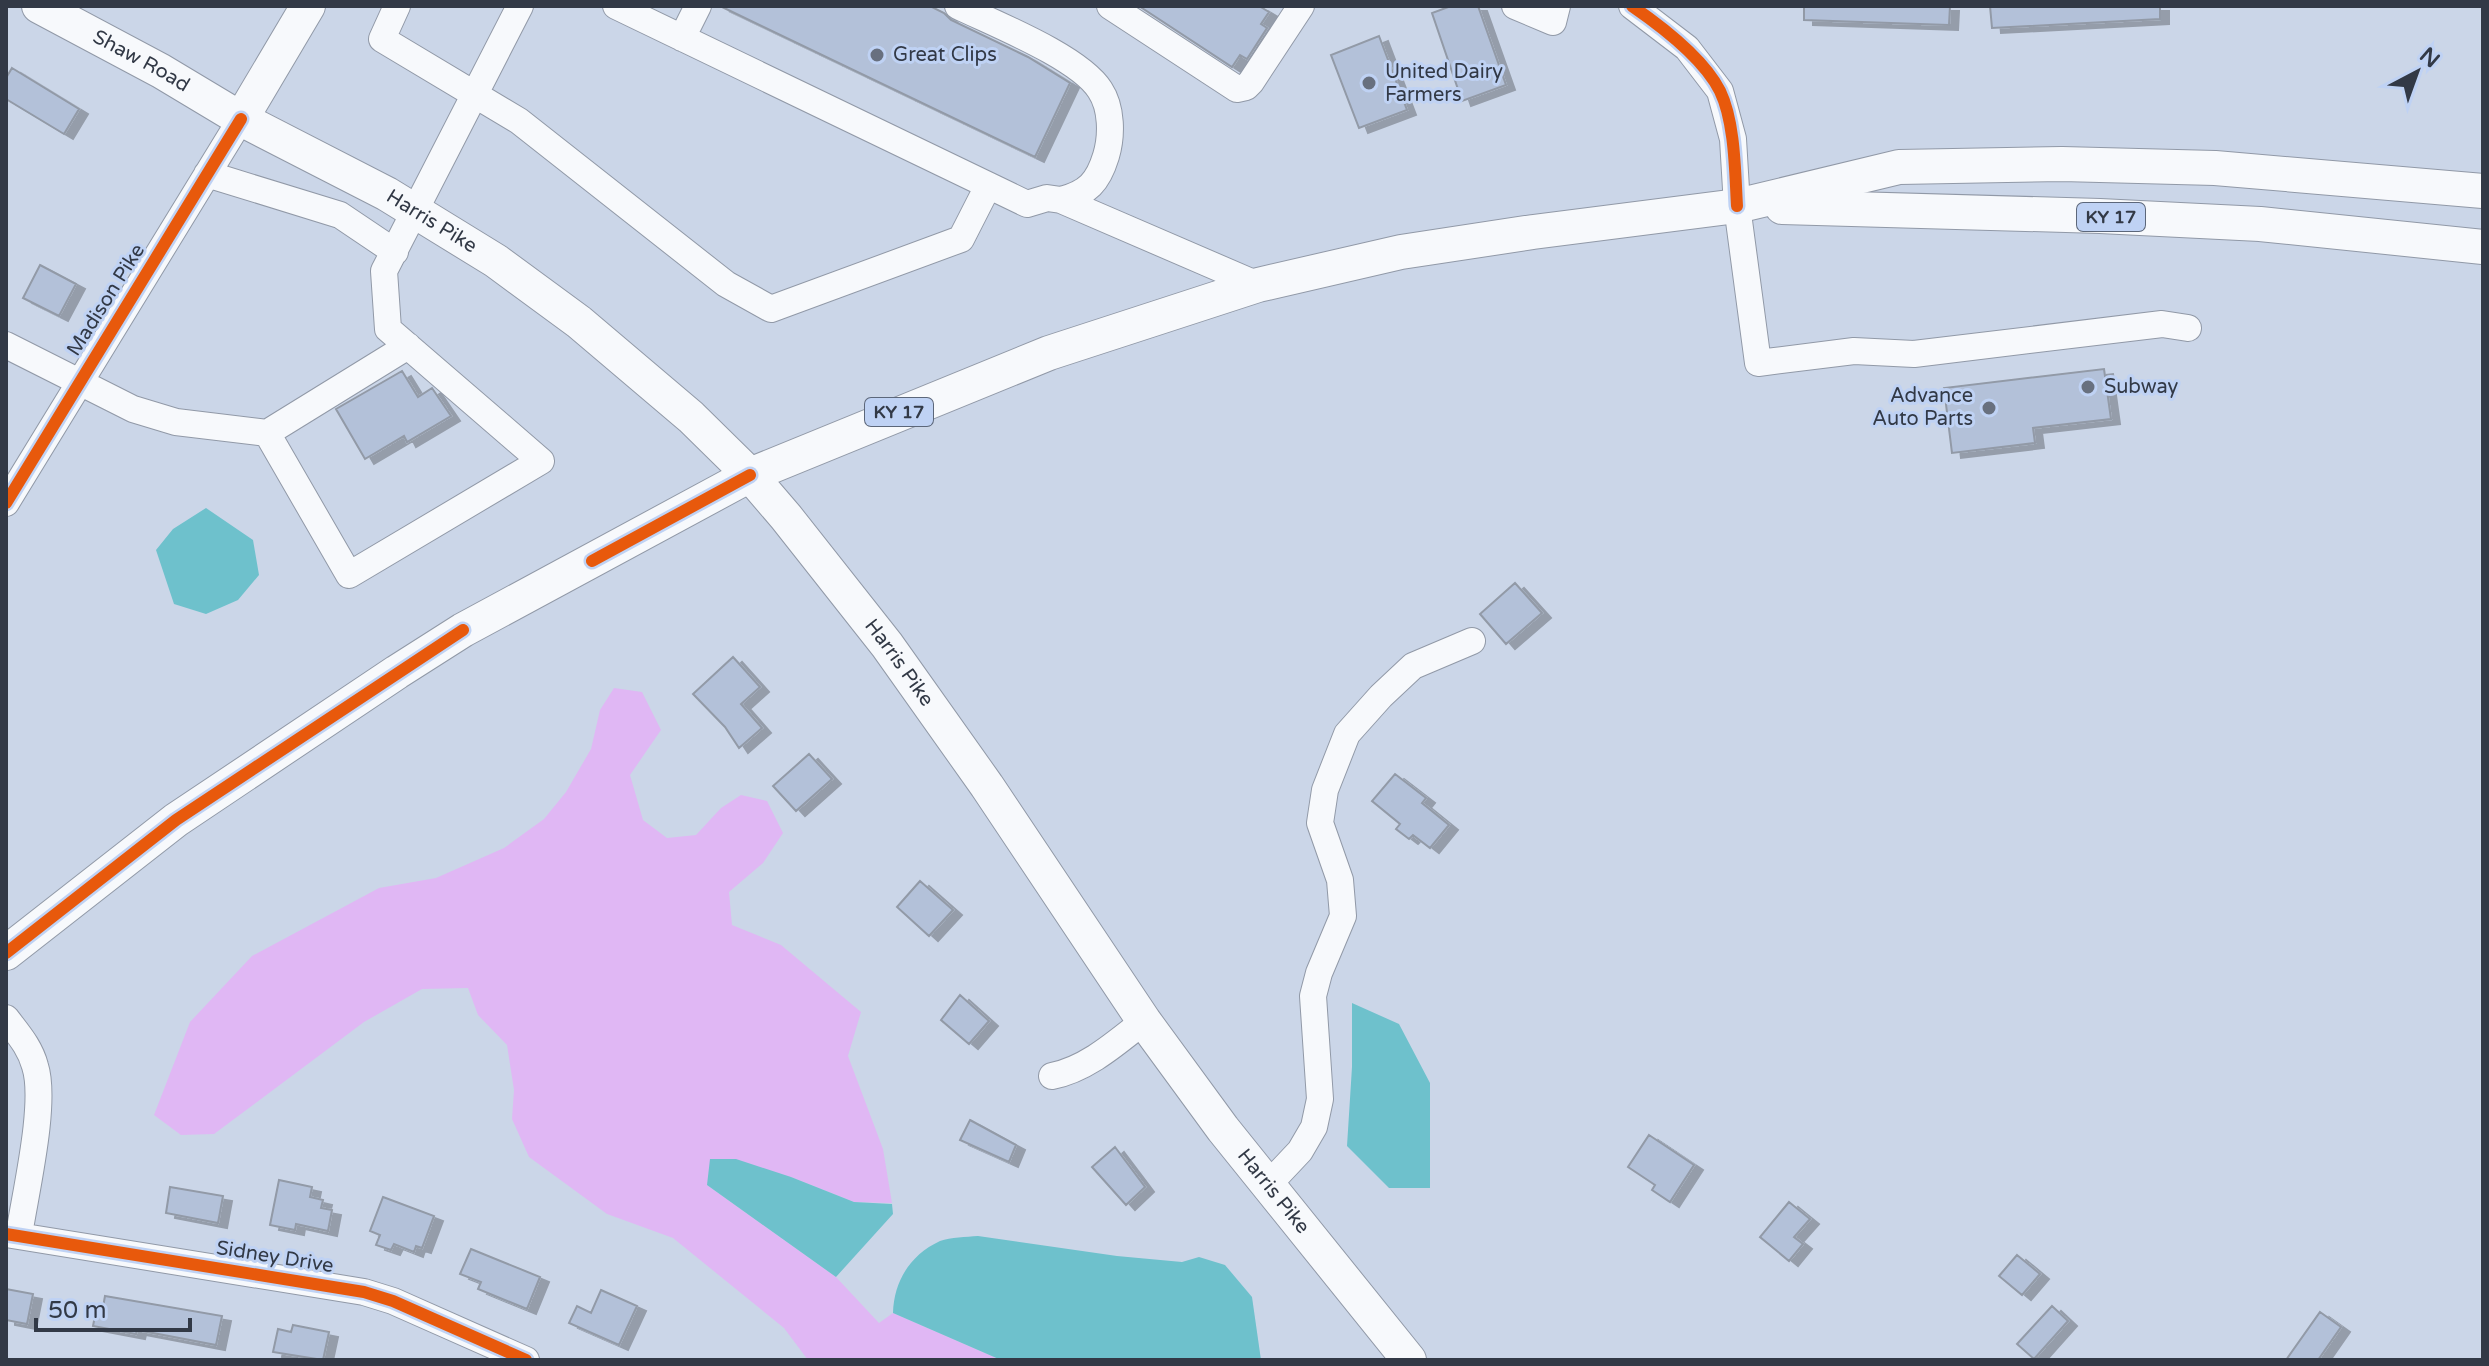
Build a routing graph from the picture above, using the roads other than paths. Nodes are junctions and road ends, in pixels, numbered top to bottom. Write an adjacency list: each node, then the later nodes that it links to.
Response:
1 (39, 6): 17 (main road, Shaw Road)
2 (308, 6): 17 (main road, Madison Pike)
3 (397, 6): 16 (street)
4 (520, 6): 16 (street)
5 (616, 6): 13 (street)
6 (698, 6): 13 (street)
7 (958, 6): 21 (street)
8 (1110, 6): 15 (street)
9 (1515, 6): 11 (street)
10 (1632, 6): 22 (street)
11 (1558, 7)
12 (1288, 20): 15 (street)
13 (682, 38): 19 (street)
14 (1250, 62): 15 (street)
15 (1233, 87)
16 (475, 95): 19 (street); 23 (street)
17 (241, 119): 18 (street, Madison Pike); 23 (main road, Harris Pike)
18 (207, 174): 25 (street); 30 (street, Madison Pike)
19 (988, 186): 21 (street)
20 (2483, 191): 22 (main road, KY 17)
21 (1061, 200): 26 (street)
22 (1737, 206): 24 (main road, KY 17); 26 (main road, KY 17); 27 (street)
23 (416, 212): 25 (street); 32 (main road, Harris Pike)
24 (2483, 247)
25 (395, 252): 29 (street)
26 (1258, 285): 32 (main road, KY 17)
27 (2188, 328)
28 (6, 345): 30 (street)
29 (408, 346): 31 (street); 31 (street)
30 (80, 381): 31 (street); 33 (street, Madison Pike)
31 (267, 433)
32 (750, 475): 35 (main road, KY 17); 37 (main road, Harris Pike)
33 (6, 503)
34 (1472, 641): 39 (street)
35 (6, 953)
36 (6, 1018): 40 (street, Sidney Drive)
37 (1144, 1021): 38 (street); 39 (main road, Harris Pike)
38 (1052, 1076)
39 (1267, 1186): 42 (main road, Harris Pike)
40 (12, 1235): 41 (street, Sidney Drive)
41 (526, 1360)
42 (1409, 1360)

